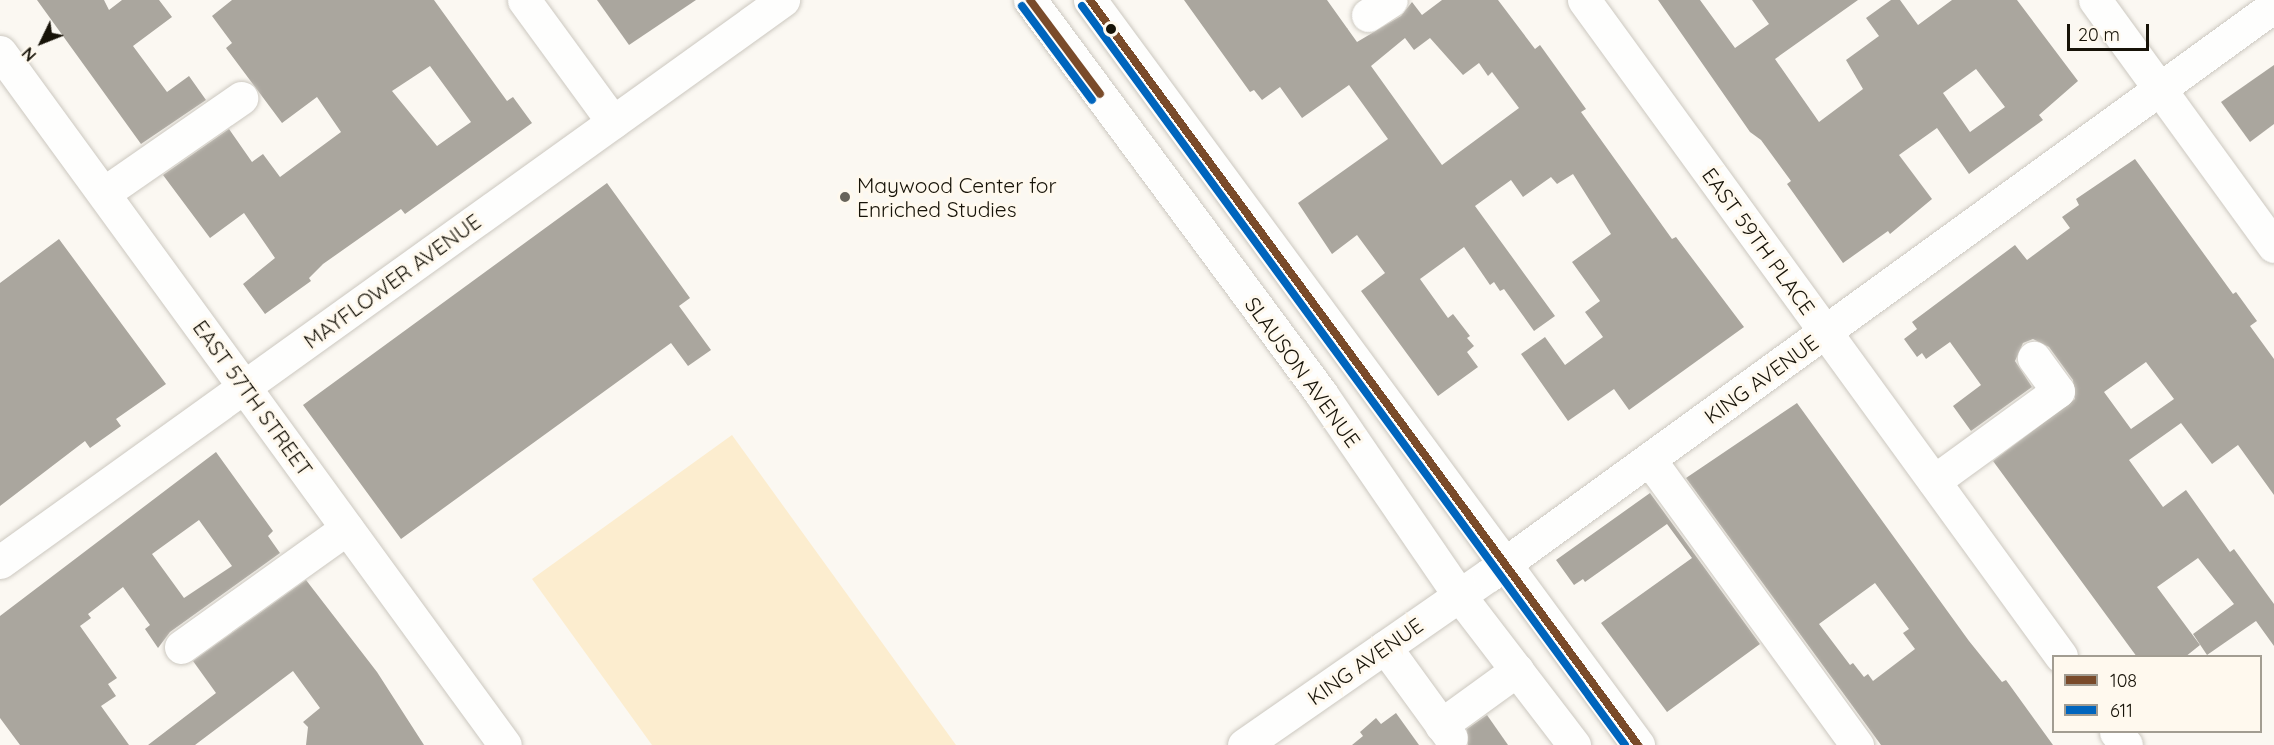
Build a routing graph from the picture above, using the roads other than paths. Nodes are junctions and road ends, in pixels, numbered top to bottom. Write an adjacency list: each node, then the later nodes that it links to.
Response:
1 (524, 0): 11 (street)
2 (783, 0): 11 (street, MAYFLOWER AVENUE)
3 (1030, 0): 22 (street, SLAUSON AVENUE)
4 (1090, 0): 21 (street)
5 (1584, 0): 14 (street, EAST 59TH PLACE)
6 (2095, 0): 9 (street)
7 (2274, 6): 9 (street, KING AVENUE)
8 (0, 52): 12 (street, EAST 57TH STREET)
9 (2160, 89): 13 (street); 14 (street, KING AVENUE)
10 (242, 99): 12 (street)
11 (613, 122): 16 (street, MAYFLOWER AVENUE)
12 (104, 193): 16 (street, EAST 57TH STREET)
13 (2274, 246)
14 (1826, 333): 17 (street, KING AVENUE); 18 (street, EAST 59TH PLACE)
15 (2034, 358): 18 (street)
16 (244, 387): 19 (street, EAST 57TH STREET); 20 (street, MAYFLOWER AVENUE)
17 (1649, 459): 21 (street, KING AVENUE); 32 (street)
18 (1934, 481): 25 (street, EAST 59TH PLACE)
19 (347, 528): 23 (street); 28 (street, EAST 57TH STREET)
20 (0, 562)
21 (1502, 565): 22 (street, KING AVENUE); 31 (street)
22 (1460, 595): 24 (street, KING AVENUE); 26 (street, SLAUSON AVENUE)
23 (181, 647)
24 (1385, 647): 26 (street); 29 (street, KING AVENUE)
25 (2060, 655)
26 (1517, 670): 30 (street, SLAUSON AVENUE)
27 (2117, 733): 33 (street)
28 (505, 745)
29 (1244, 745)
30 (1574, 745)
31 (1638, 745)
32 (1857, 745)
33 (2126, 745)

